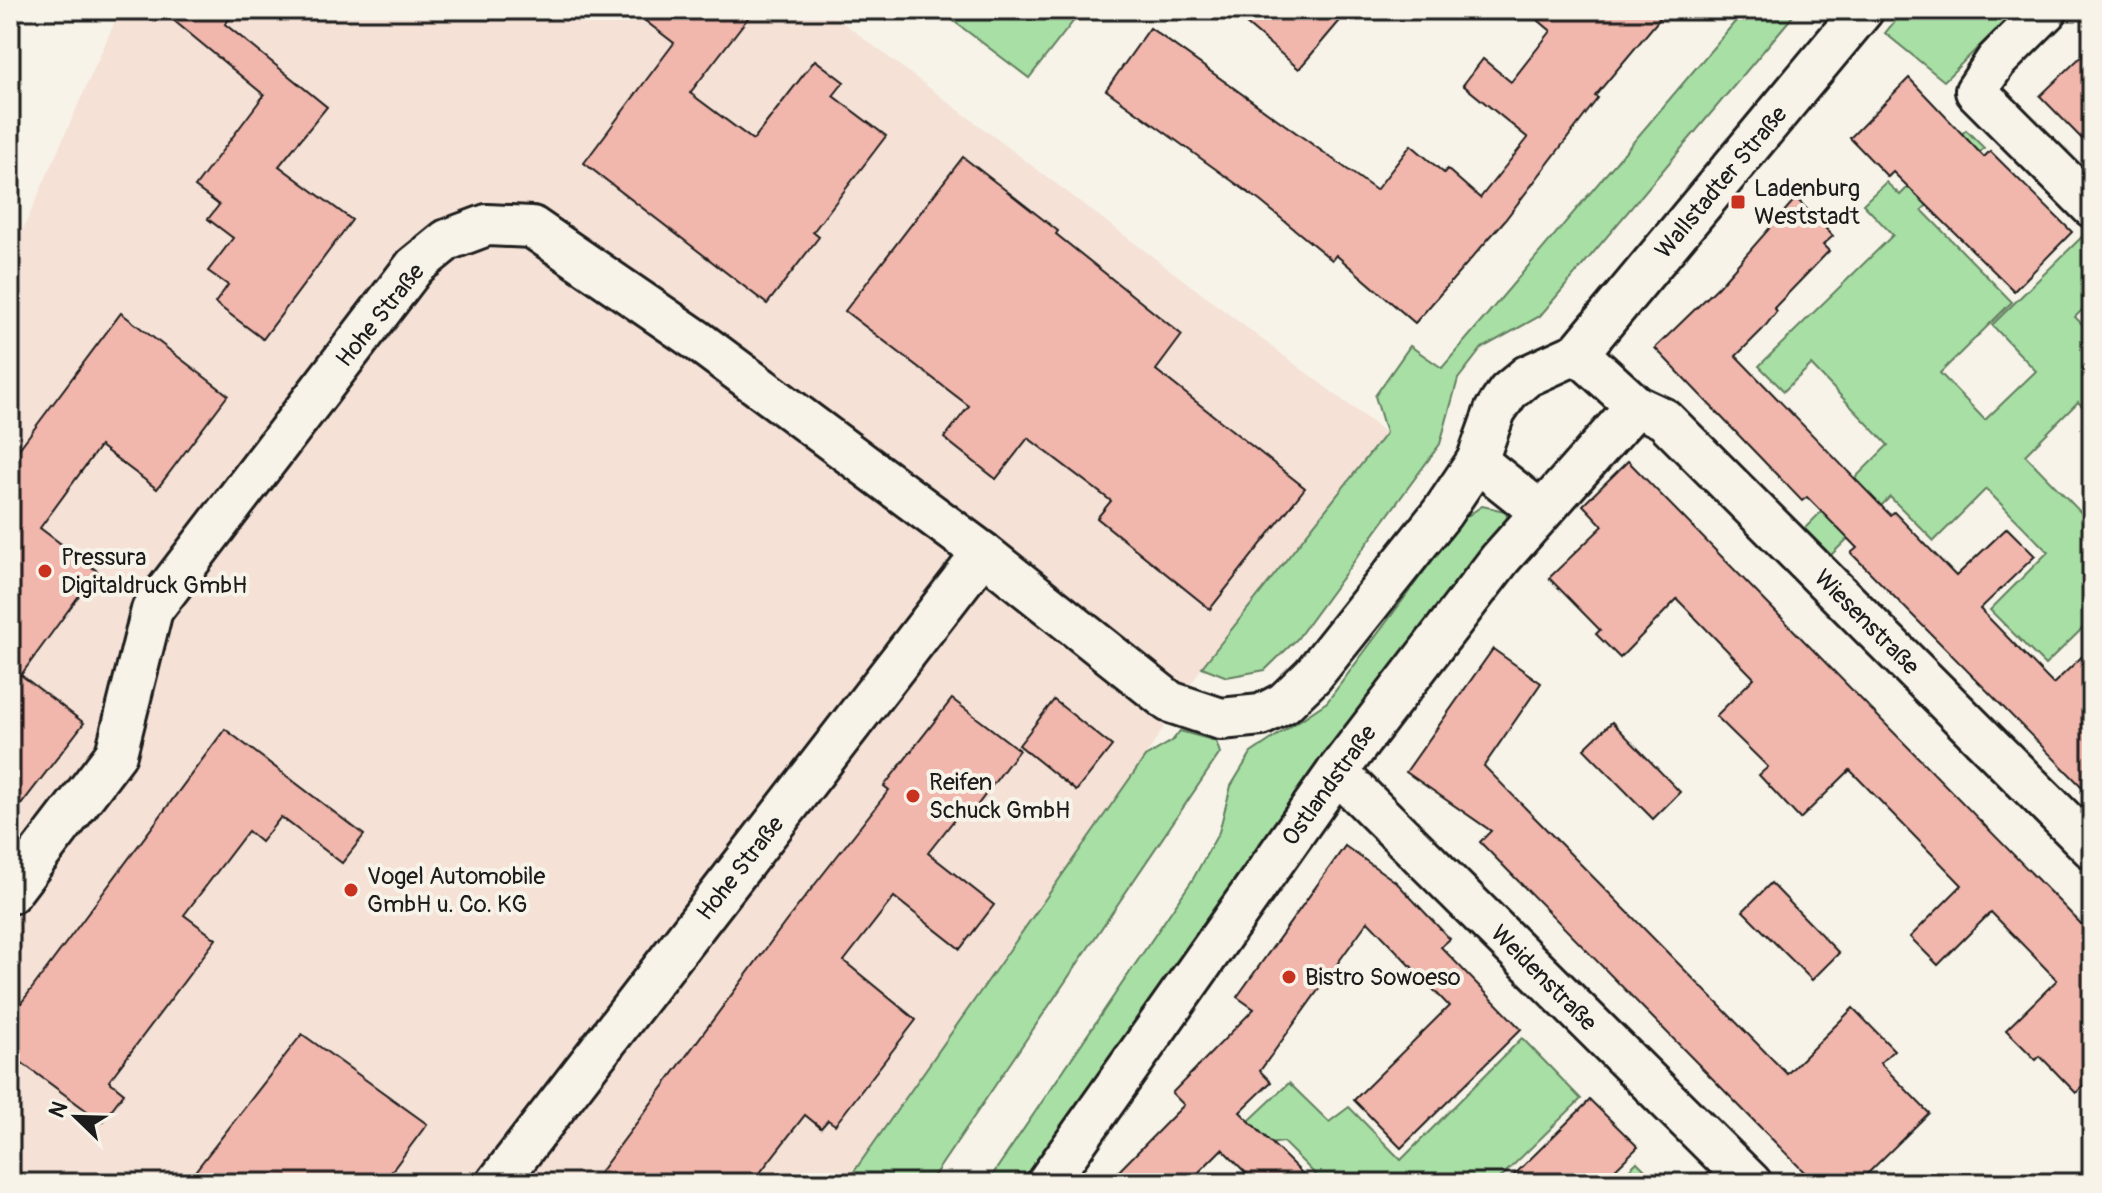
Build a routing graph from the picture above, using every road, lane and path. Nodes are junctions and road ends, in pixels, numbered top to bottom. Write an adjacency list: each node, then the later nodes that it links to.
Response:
1 (1863, 10): 4 (street, Wallstadter Straße)
2 (2047, 10): 3 (street)
3 (2092, 207)
4 (1578, 353): 5 (street, Wiesenstraße); 6 (street)
5 (1636, 406): 7 (street, Ostlandstraße); 10 (street, Wiesenstraße)
6 (1477, 461): 7 (street); 8 (street, Hohe Straße)
7 (1541, 512): 9 (street, Ostlandstraße)
8 (983, 553): 11 (street, Hohe Straße); 13 (street, Hohe Straße)
9 (1337, 772): 12 (street, Ostlandstraße); 14 (street, Weidenstraße)
10 (2092, 848)
11 (10, 893)
12 (1049, 1182)
13 (497, 1183)
14 (1751, 1183)

